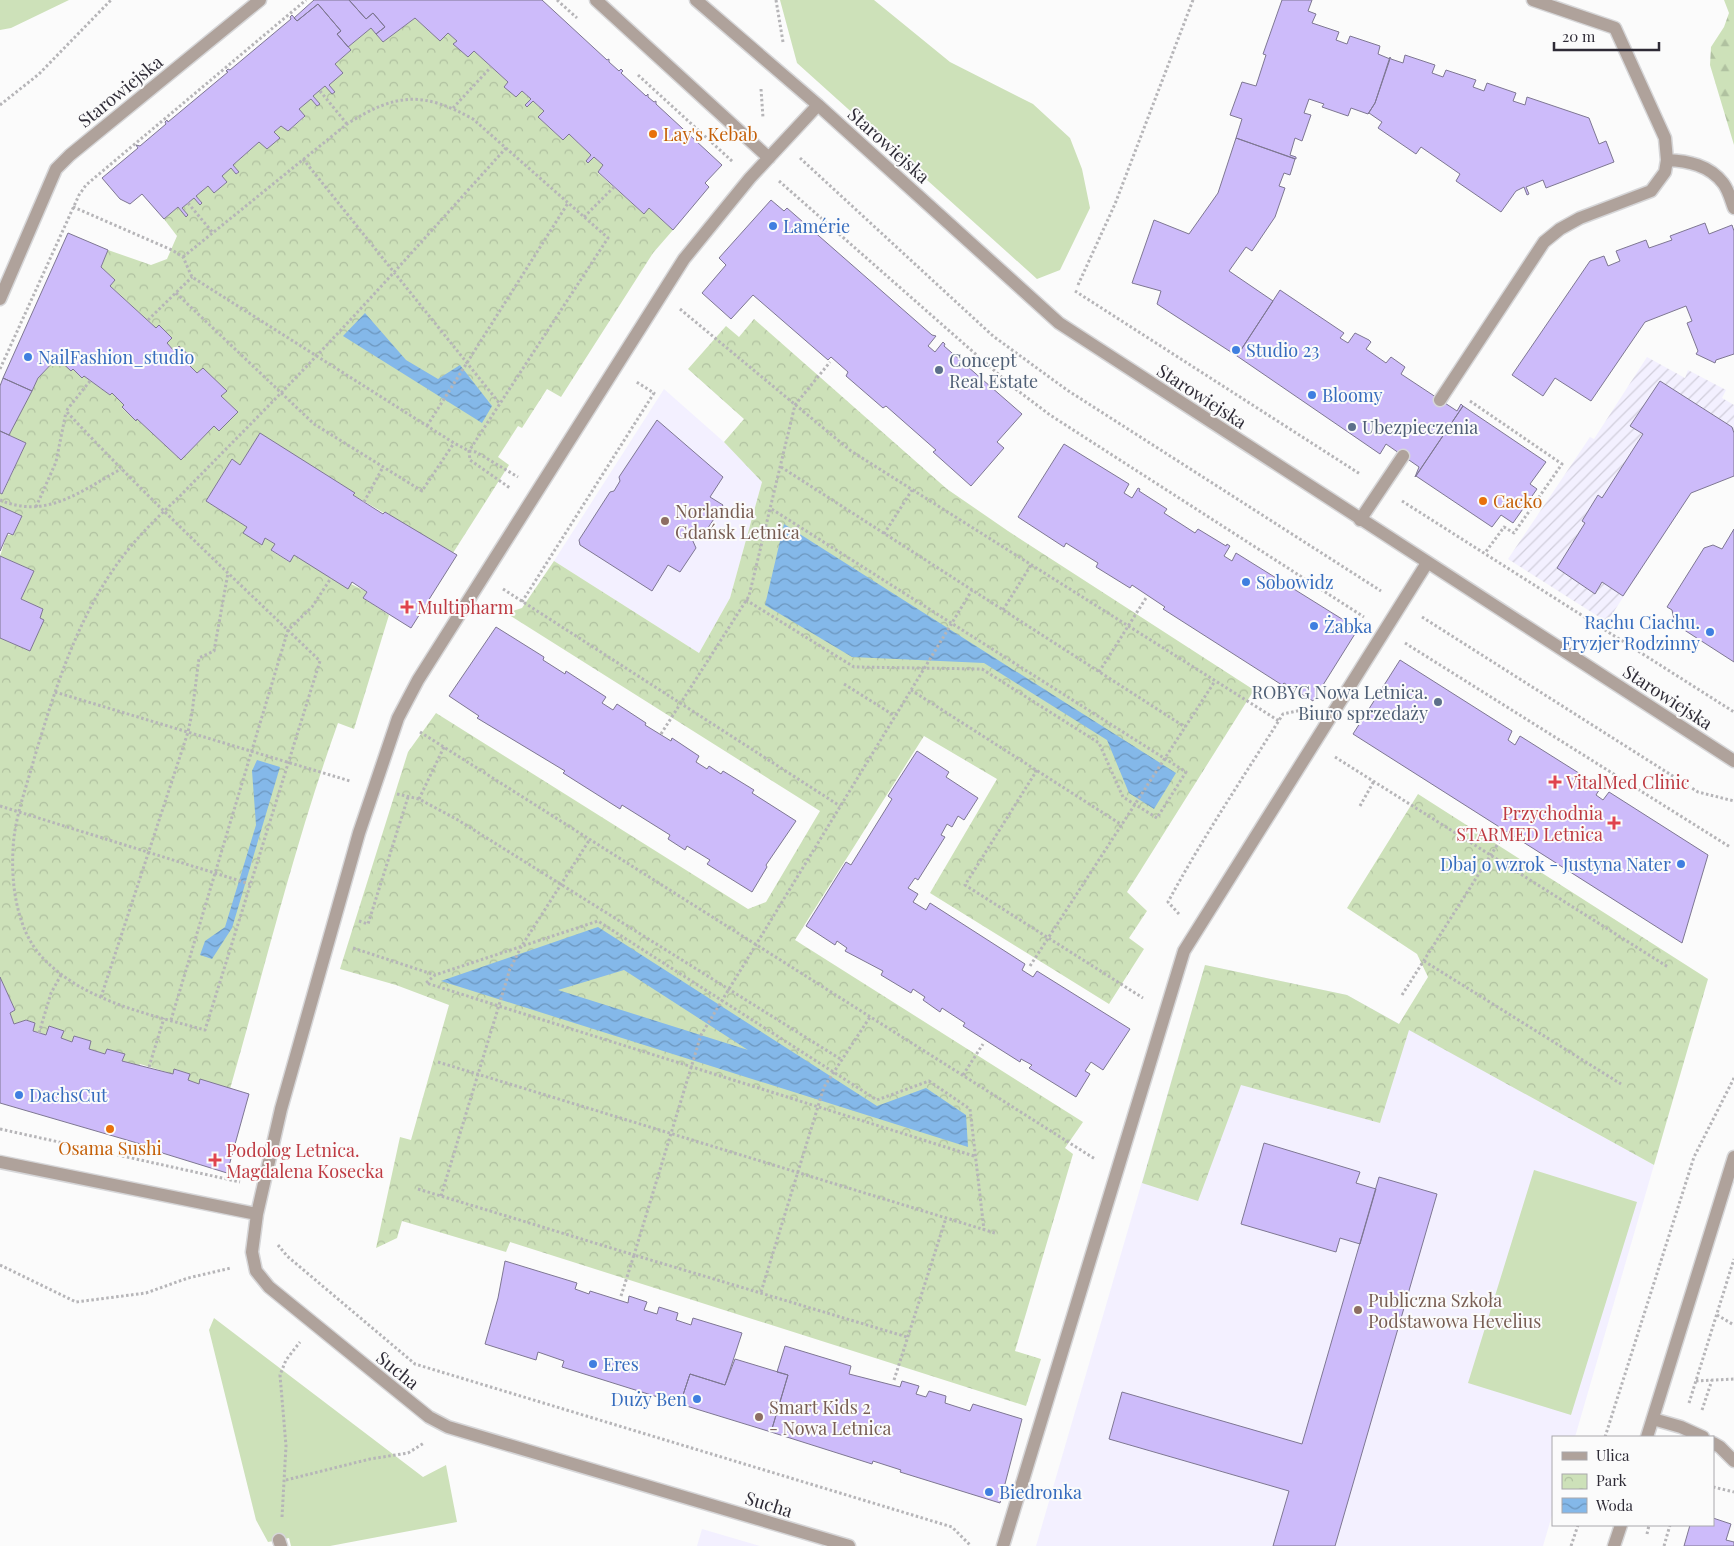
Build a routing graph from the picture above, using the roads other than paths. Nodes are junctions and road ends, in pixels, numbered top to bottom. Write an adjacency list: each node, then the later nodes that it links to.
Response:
1 (260, 0): 9 (street, Starowiejska)
2 (596, 0): 7 (street)
3 (696, 0): 5 (street, Starowiejska)
4 (1533, 0): 6 (street)
5 (818, 105): 7 (street); 12 (street, Starowiejska)
6 (1667, 160): 8 (street); 10 (street)
7 (766, 162): 17 (street)
8 (1734, 208)
9 (0, 298)
10 (1440, 400)
11 (1403, 456): 12 (street)
12 (1360, 520): 13 (street, Starowiejska)
13 (1427, 563): 14 (street, Starowiejska); 25 (street)
14 (1734, 761)
15 (1734, 1157): 18 (street)
16 (0, 1162): 17 (street)
17 (257, 1214): 24 (street, Sucha)
18 (1653, 1419): 19 (street); 20 (street)
19 (1647, 1436)
20 (1701, 1436)
21 (1714, 1443): 22 (street)
22 (1734, 1461)
23 (1621, 1526): 26 (street)
24 (849, 1546)
25 (1003, 1546)
26 (1614, 1546)

